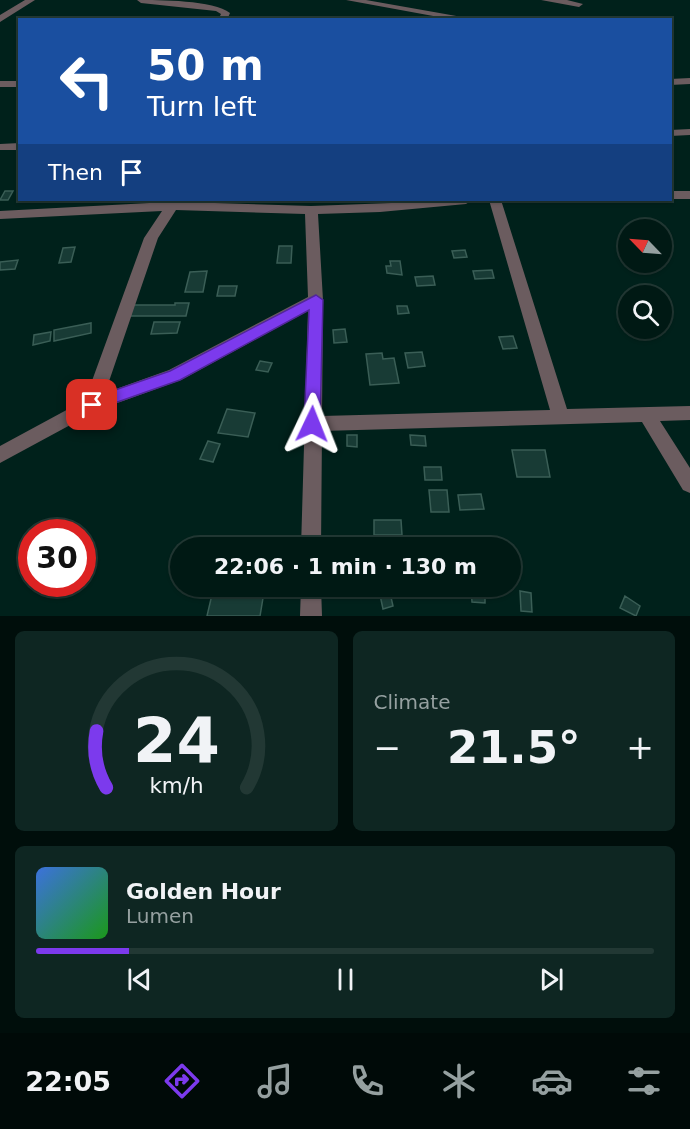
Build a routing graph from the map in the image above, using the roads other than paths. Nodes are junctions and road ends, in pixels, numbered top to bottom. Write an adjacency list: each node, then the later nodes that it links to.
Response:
1 (31, 0): 8 (street)
2 (141, 0): 9 (street)
3 (350, 0): 6 (street)
4 (545, 0): 5 (street)
5 (578, 5)
6 (402, 8): 10 (street); 11 (street)
7 (0, 9): 8 (street)
8 (15, 9): 12 (street)
9 (223, 18)
10 (406, 18)
11 (463, 18)
12 (0, 19)
13 (690, 81): 14 (street)
14 (672, 82)
15 (0, 84): 16 (street)
16 (18, 84)
17 (690, 132): 18 (street)
18 (672, 133)
19 (18, 146): 20 (street)
20 (0, 147)
21 (672, 195): 22 (street)
22 (690, 195)
23 (455, 201): 26 (street)
24 (495, 201): 32 (street)
25 (175, 203): 26 (street); 27 (street); 29 (street)
26 (311, 210): 28 (street)
27 (0, 215)
28 (316, 300): 29 (street); 33 (street)
29 (92, 405): 34 (street)
30 (690, 413): 31 (street)
31 (646, 414): 32 (street); 35 (street)
32 (561, 418): 33 (street)
33 (312, 424): 36 (street)
34 (0, 455)
35 (690, 484)
36 (311, 537)
37 (311, 597): 38 (street)
38 (311, 616)

